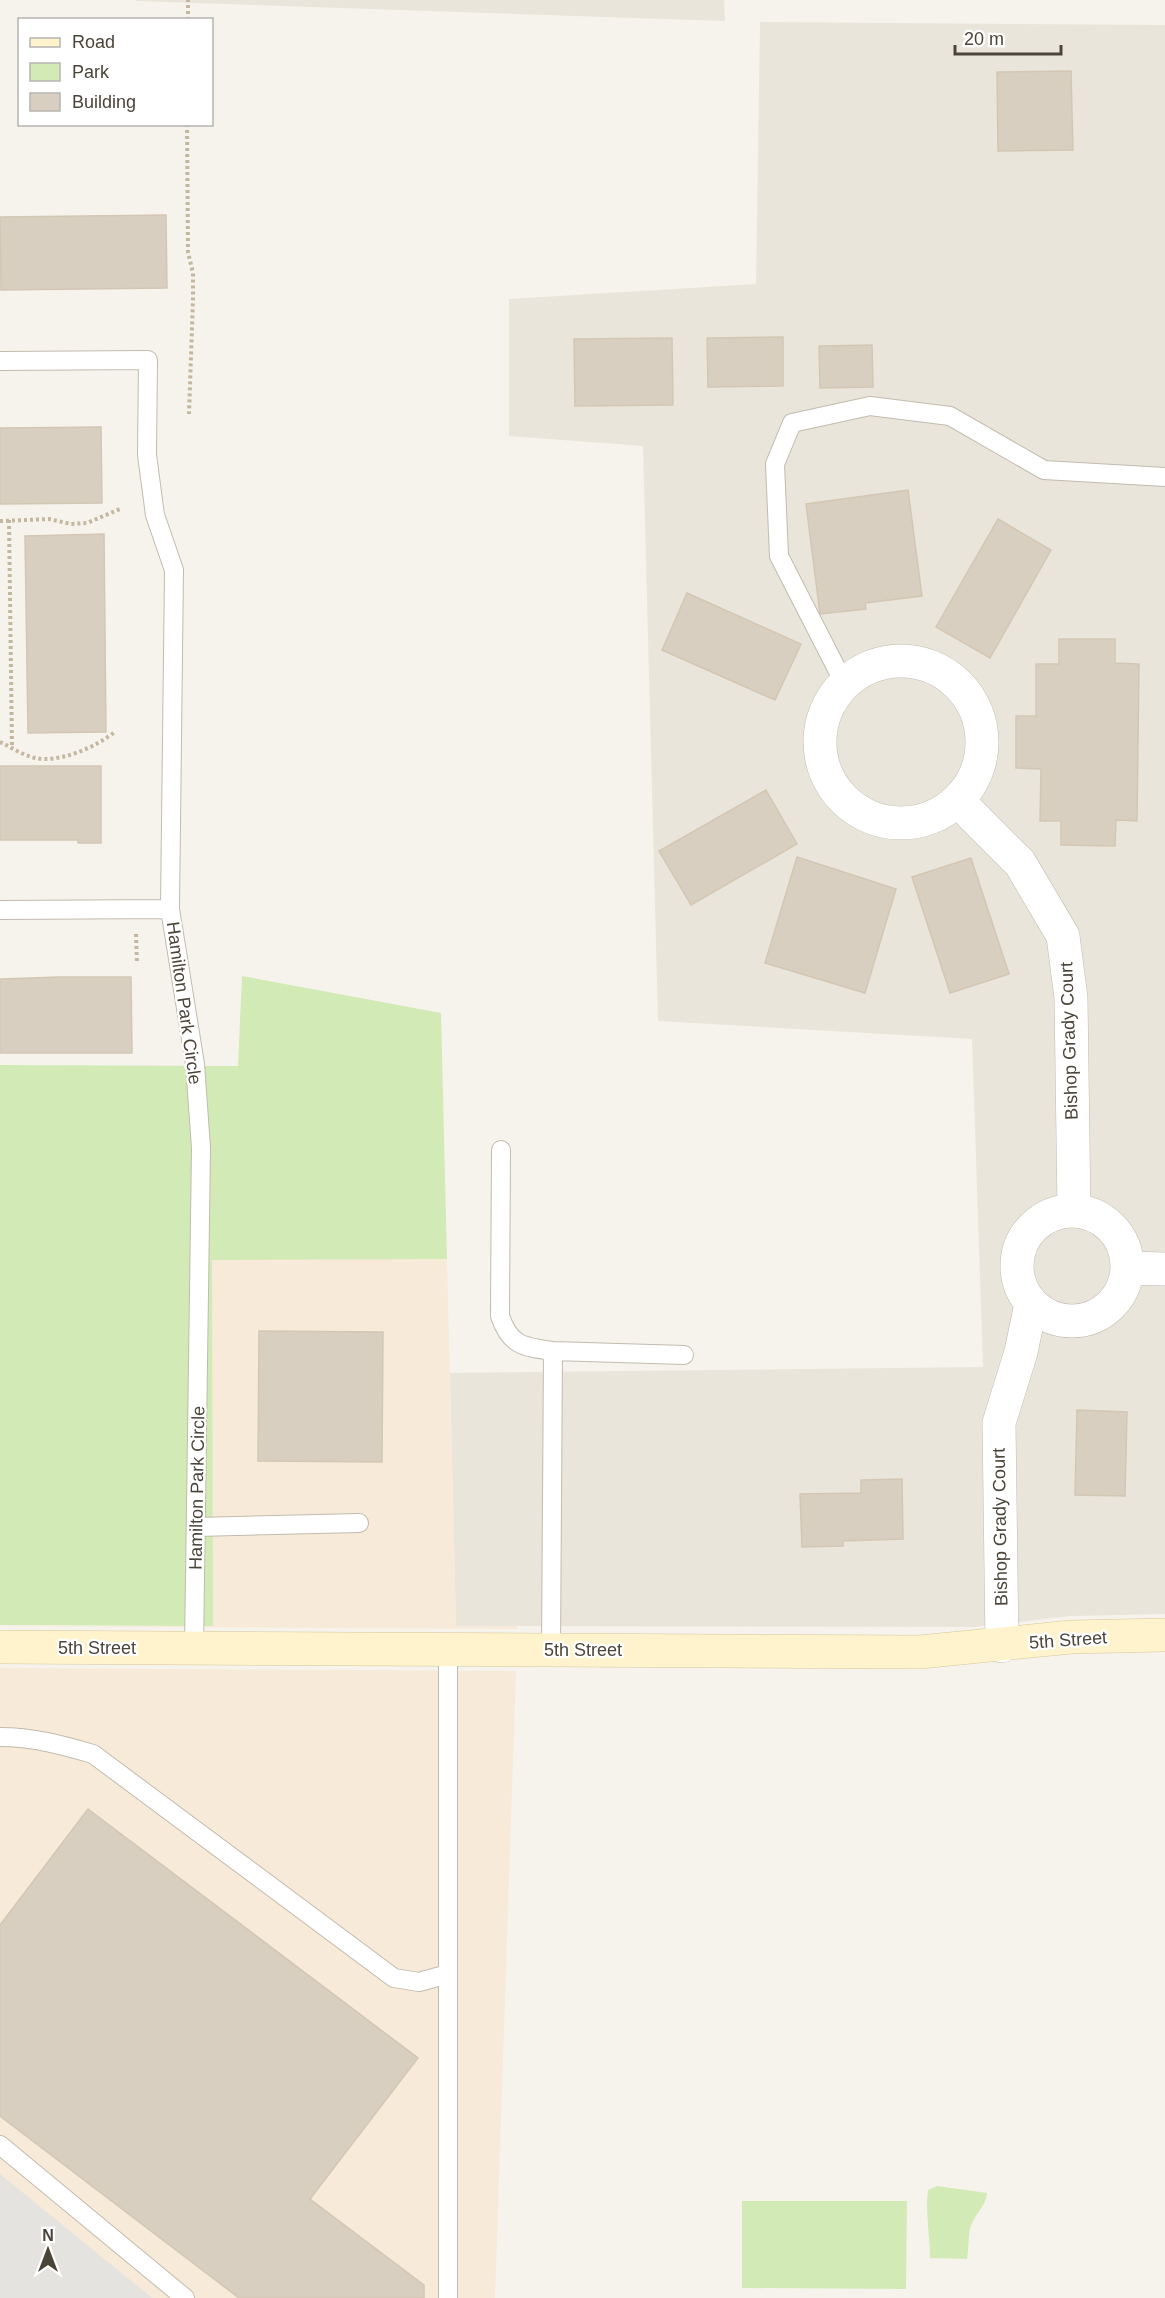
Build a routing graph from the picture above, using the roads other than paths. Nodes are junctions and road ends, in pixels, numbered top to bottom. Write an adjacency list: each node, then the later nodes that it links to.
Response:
1 (0, 361): 5 (lane, Hamilton Park Circle)
2 (1165, 477): 3 (lane)
3 (844, 683): 4 (street); 4 (street)
4 (958, 801): 8 (street, Bishop Grady Court)
5 (170, 909): 6 (lane); 15 (lane, Hamilton Park Circle)
6 (0, 910)
7 (501, 1150): 12 (lane)
8 (1074, 1211): 9 (street); 11 (street)
9 (1128, 1268): 10 (street); 11 (street)
10 (1165, 1269)
11 (1031, 1304): 17 (street, Bishop Grady Court)
12 (553, 1351): 13 (lane); 21 (lane)
13 (684, 1355)
14 (359, 1523): 15 (lane)
15 (196, 1527): 19 (lane, Hamilton Park Circle)
16 (1165, 1635): 17 (street, 5th Street)
17 (1002, 1646): 21 (street, 5th Street)
18 (0, 1647): 19 (street, 5th Street)
19 (195, 1649): 20 (street, 5th Street)
20 (448, 1649): 21 (street, 5th Street); 23 (lane)
21 (551, 1650)
22 (0, 1737): 23 (lane)
23 (448, 1974): 26 (lane)
24 (0, 2145): 25 (lane)
25 (185, 2298)
26 (448, 2298)

